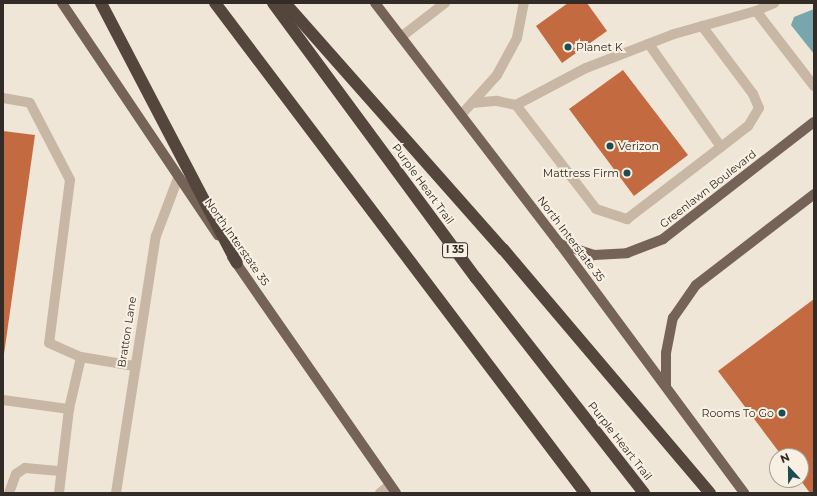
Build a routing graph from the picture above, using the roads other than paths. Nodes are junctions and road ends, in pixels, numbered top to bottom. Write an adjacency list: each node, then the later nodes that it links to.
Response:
1 (62, 3): 21 (main road, North Interstate 35)
2 (101, 3): 24 (highway)
3 (215, 3): 36 (highway)
4 (273, 3): 37 (highway, Purple Heart Trail / I 35)
5 (285, 3): 38 (highway)
6 (375, 3): 12 (main road, North Interstate 35)
7 (445, 3): 12 (street)
8 (524, 3): 16 (street)
9 (774, 3): 10 (street)
10 (756, 11): 11 (street); 14 (street)
11 (702, 26): 13 (street); 20 (street)
12 (401, 37): 18 (main road, North Interstate 35)
13 (649, 44): 17 (street); 20 (street)
14 (814, 86)
15 (3, 98): 25 (street)
16 (472, 103): 17 (street); 18 (street)
17 (516, 105): 20 (street)
18 (461, 115): 23 (main road, North Interstate 35)
19 (814, 122): 23 (main road, Greenlawn Boulevard)
20 (720, 147)
21 (178, 178): 24 (main road, North Interstate 35); 26 (street, Bratton Lane)
22 (814, 194): 27 (main road)
23 (560, 244): 27 (main road, North Interstate 35)
24 (237, 263): 31 (main road, North Interstate 35)
25 (81, 357): 26 (street); 29 (street)
26 (134, 366): 34 (street, Bratton Lane)
27 (666, 385): 39 (main road, North Interstate 35)
28 (3, 400): 29 (street)
29 (69, 409): 30 (street)
30 (61, 471): 32 (street); 33 (street)
31 (393, 489): 35 (street)
32 (9, 493)
33 (59, 493)
34 (116, 493)
35 (380, 493)
36 (585, 493)
37 (644, 493)
38 (710, 493)
39 (744, 493)

